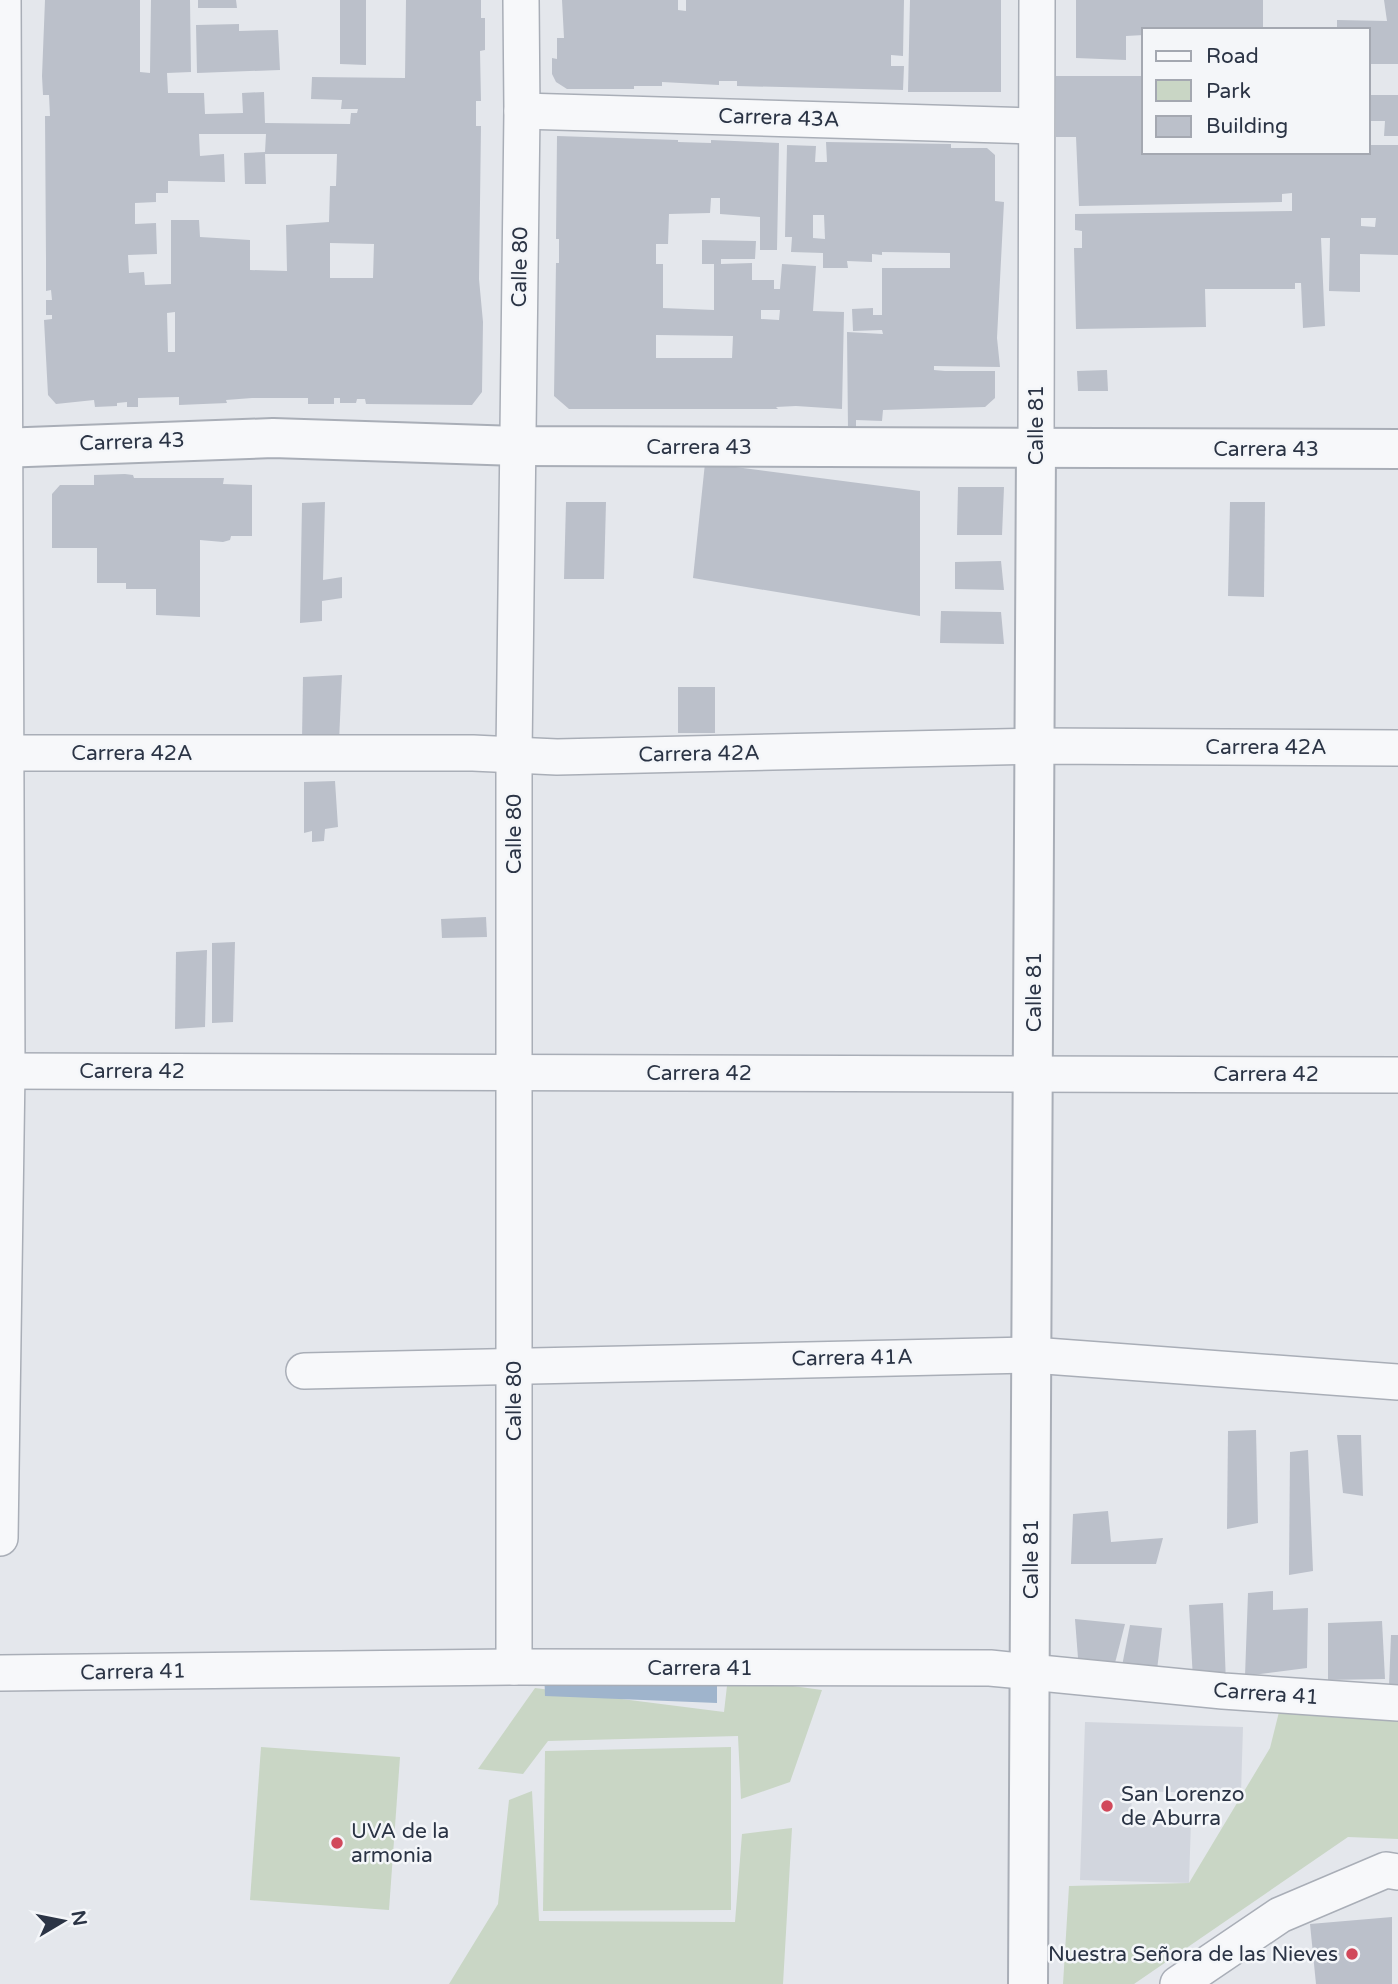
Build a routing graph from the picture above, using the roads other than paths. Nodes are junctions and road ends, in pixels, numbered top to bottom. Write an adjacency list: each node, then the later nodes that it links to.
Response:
1 (3, 0): 7 (street)
2 (521, 0): 4 (street, Calle 80)
3 (1037, 0): 5 (street, Calle 81)
4 (522, 111): 5 (street, Carrera 43A); 6 (street, Calle 80)
5 (1035, 126): 8 (street, Calle 81)
6 (517, 446): 7 (street, Carrera 43); 8 (street, Carrera 43); 13 (street, Calle 80)
7 (2, 448): 12 (street)
8 (1036, 449): 9 (street, Carrera 43); 10 (street, Calle 81)
9 (1398, 449)
10 (1035, 746): 11 (street, Carrera 42A); 13 (street, Carrera 42A); 16 (street, Calle 81)
11 (1398, 748)
12 (2, 753): 13 (street, Carrera 42A); 14 (street)
13 (514, 754): 15 (street, Calle 80)
14 (4, 1071): 15 (street, Carrera 42); 22 (street)
15 (514, 1072): 16 (street, Carrera 42); 19 (street, Calle 80)
16 (1034, 1074): 17 (street, Carrera 42); 18 (street, Calle 81)
17 (1398, 1075)
18 (1032, 1355): 19 (street, Carrera 41A); 21 (street, Carrera 41A); 24 (street, Calle 81)
19 (514, 1364): 20 (street, Carrera 41A); 23 (street, Calle 80)
20 (304, 1371)
21 (1398, 1382)
22 (0, 1538)
23 (514, 1667): 24 (street, Carrera 41); 25 (street, Carrera 41)
24 (1030, 1672): 26 (street, Carrera 41); 28 (street, Calle 81)
25 (0, 1673)
26 (1398, 1703)
27 (1398, 1872): 29 (street)
28 (1028, 1984)
29 (1178, 1984)

